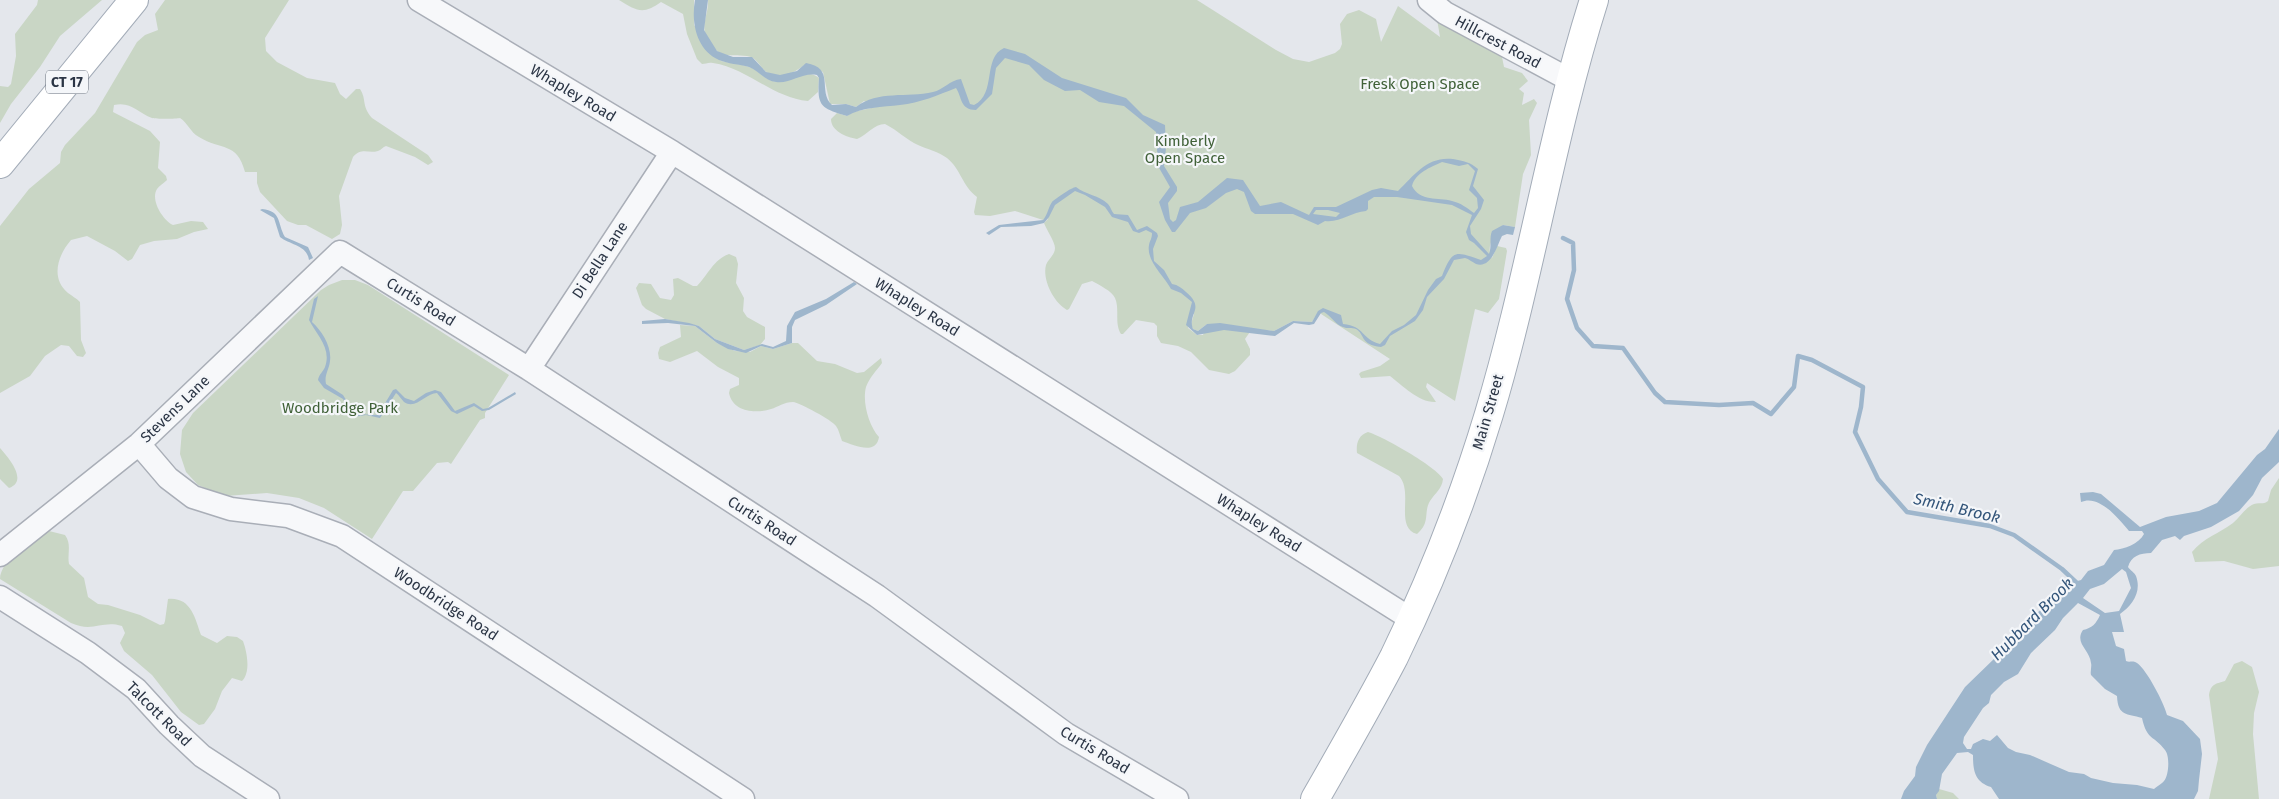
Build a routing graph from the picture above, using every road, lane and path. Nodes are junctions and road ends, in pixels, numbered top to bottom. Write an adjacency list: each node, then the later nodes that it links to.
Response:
1 (134, 0): 7 (main road, CT 17)
2 (419, 0): 6 (street, Whapley Road)
3 (1429, 0): 5 (street, Hillcrest Road)
4 (1594, 0): 5 (main road, Main Street)
5 (1570, 80): 13 (main road, Main Street)
6 (672, 152): 9 (street, Di Bella Lane); 13 (street, Whapley Road)
7 (0, 164)
8 (340, 252): 9 (street, Curtis Road); 10 (street, Stevens Lane)
9 (529, 369): 16 (street, Curtis Road)
10 (139, 444): 11 (street, Stevens Lane); 15 (street, Woodbridge Road)
11 (0, 555)
12 (0, 597): 14 (street, Talcott Road)
13 (1411, 619): 17 (main road, Main Street)
14 (268, 799)
15 (743, 799)
16 (1177, 799)
17 (1315, 799)

